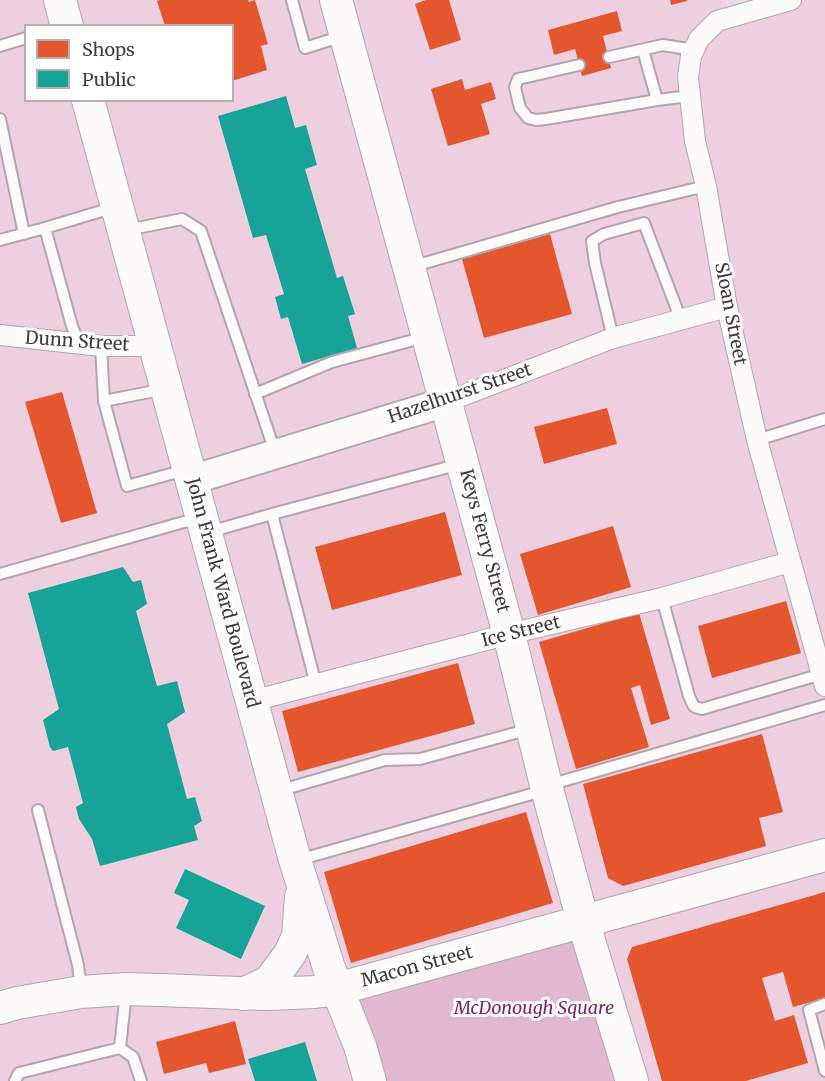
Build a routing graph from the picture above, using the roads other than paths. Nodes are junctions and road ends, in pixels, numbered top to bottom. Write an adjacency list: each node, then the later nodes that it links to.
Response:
1 (292, 0): 4 (lane)
2 (336, 0): 4 (main road, Keys Ferry Street)
3 (791, 0): 8 (street, Sloan Street)
4 (345, 35): 20 (main road, Keys Ferry Street)
5 (24, 39): 6 (lane)
6 (0, 46)
7 (643, 50): 8 (lane); 9 (lane); 12 (lane)
8 (694, 50): 11 (street, Sloan Street)
9 (609, 57)
10 (579, 65): 12 (lane)
11 (690, 96): 12 (lane); 15 (street, Sloan Street)
12 (657, 100)
13 (89, 102): 16 (main road, John Frank Ward Boulevard)
14 (0, 119): 18 (lane)
15 (706, 186): 20 (lane); 21 (street, Sloan Street)
16 (120, 219): 17 (lane); 28 (main road, John Frank Ward Boulevard); 30 (lane)
17 (45, 228): 18 (lane); 26 (lane)
18 (24, 234): 19 (lane)
19 (0, 240)
20 (409, 268): 24 (main road, Keys Ferry Street)
21 (728, 307): 22 (street, Hazelhurst Street); 34 (street, Sloan Street)
22 (681, 320): 25 (street, Hazelhurst Street); 25 (lane)
23 (0, 335): 26 (street, Dunn Street)
24 (428, 336): 30 (lane); 32 (main road, Keys Ferry Street)
25 (613, 338): 32 (street, Hazelhurst Street)
26 (79, 344): 27 (street, Dunn Street)
27 (101, 346): 28 (street, Dunn Street); 31 (lane)
28 (154, 346): 29 (main road, John Frank Ward Boulevard)
29 (166, 389): 31 (lane); 37 (main road, John Frank Ward Boulevard)
30 (255, 394): 35 (lane)
31 (104, 401): 37 (lane)
32 (446, 402): 35 (main road, Hazelhurst Street); 36 (main road, Keys Ferry Street)
33 (825, 419): 34 (lane)
34 (757, 440): 40 (street, Sloan Street)
35 (276, 455): 37 (main road, Hazelhurst Street)
36 (464, 464): 38 (lane); 43 (main road, Keys Ferry Street)
37 (190, 475): 39 (main road, John Frank Ward Boulevard)
38 (272, 514): 39 (lane); 45 (lane)
39 (203, 525): 41 (lane); 46 (main road, John Frank Ward Boulevard)
40 (790, 562): 42 (street, Ice Street); 44 (street, Sloan Street)
41 (0, 574)
42 (662, 598): 43 (street, Ice Street); 44 (lane)
43 (509, 634): 45 (street, Ice Street); 48 (main road, Keys Ferry Street)
44 (823, 680)
45 (316, 685): 46 (street, Ice Street)
46 (252, 701): 50 (main road, John Frank Ward Boulevard)
47 (825, 705): 49 (lane)
48 (533, 728): 49 (main road, Keys Ferry Street); 50 (lane)
49 (547, 787): 53 (lane); 54 (main road, Keys Ferry Street)
50 (277, 791): 53 (main road, John Frank Ward Boulevard)
51 (38, 810): 57 (lane)
52 (825, 855): 54 (main road, Macon Street)
53 (299, 872): 55 (main road, John Frank Ward Boulevard); 58 (main road)
54 (584, 921): 55 (main road, Macon Street); 66 (main road, Keys Ferry Street)
55 (337, 989): 58 (main road, Macon Street); 65 (main road, John Frank Ward Boulevard)
56 (126, 990): 57 (main road, Macon Street); 58 (main road, Macon Street); 61 (lane)
57 (81, 992): 60 (main road, Macon Street)
58 (243, 994)
59 (825, 1004): 62 (lane)
60 (0, 1008)
61 (120, 1048): 63 (lane); 64 (lane)
62 (825, 1071)
63 (15, 1081)
64 (141, 1081)
65 (370, 1081)
66 (632, 1081)

